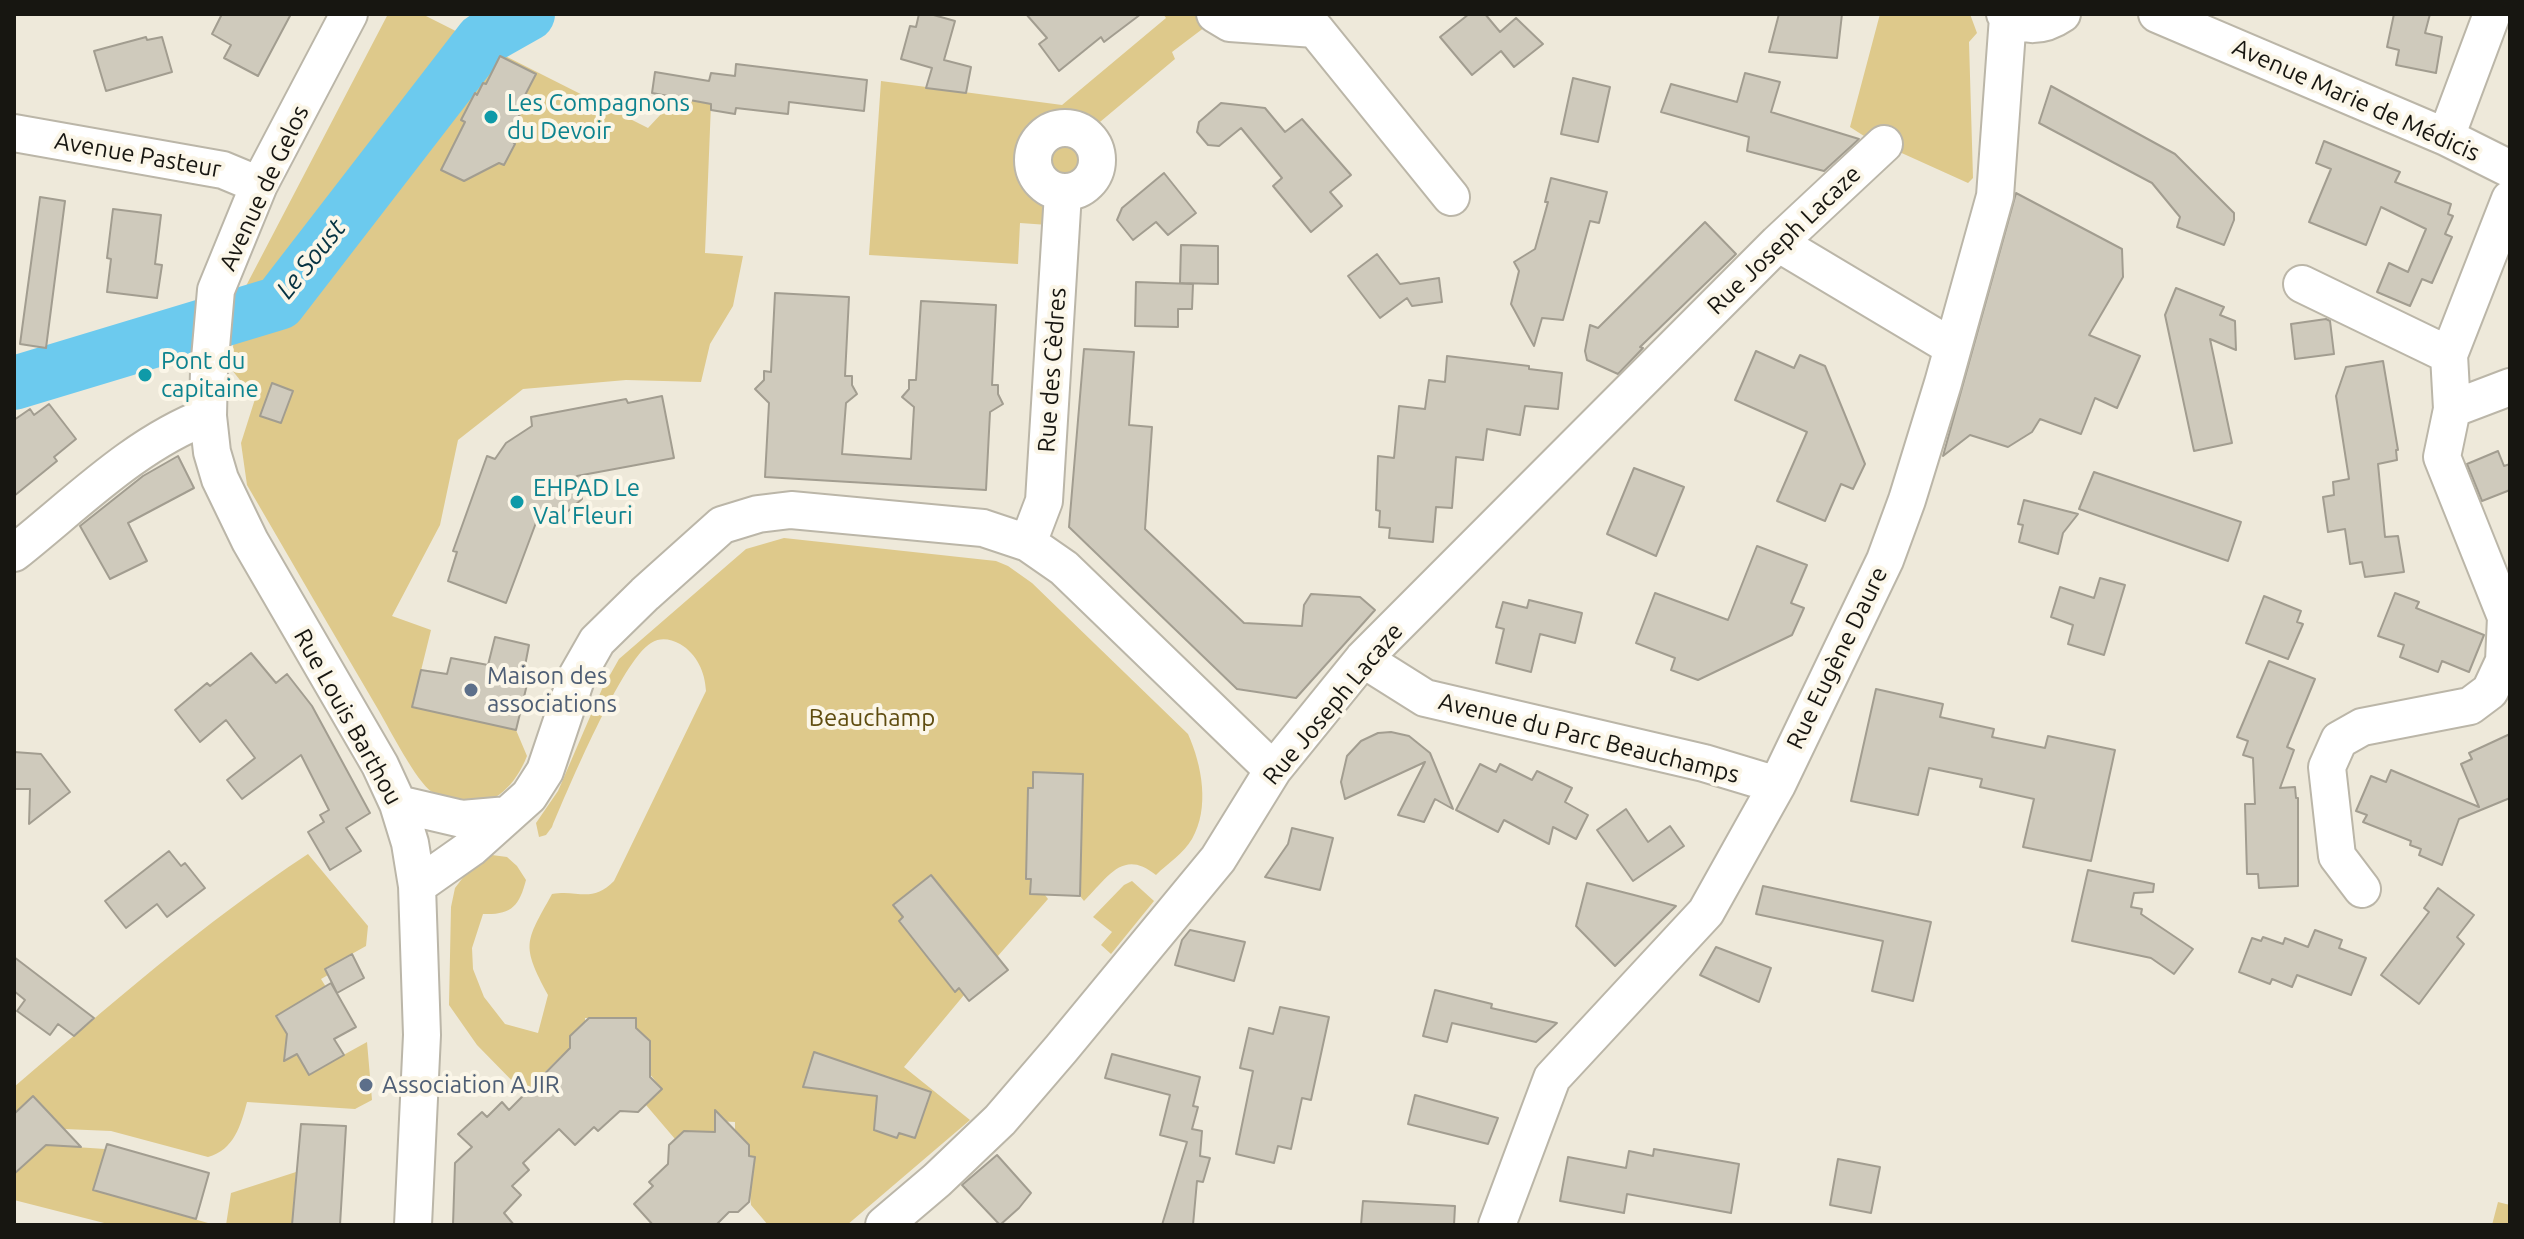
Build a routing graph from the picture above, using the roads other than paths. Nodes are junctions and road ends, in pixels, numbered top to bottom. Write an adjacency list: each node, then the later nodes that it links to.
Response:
1 (349, 14): 12 (street, Avenue de Gelos)
2 (1215, 14): 7 (street)
3 (2062, 14): 6 (street)
4 (2157, 14): 9 (street, Avenue Marie de Médicis)
5 (2492, 14): 9 (street)
6 (2007, 16): 18 (street, Rue Eugène Daure)
7 (1324, 21): 14 (street)
8 (14, 133): 12 (street, Avenue Pasteur)
9 (2446, 137): 11 (street, Avenue Marie de Médicis)
10 (1884, 144): 16 (street, Rue Joseph Lacaze)
11 (2510, 169)
12 (259, 185): 20 (street, Avenue de Gelos)
13 (1063, 193): 24 (street, Rue des Cèdres)
14 (1451, 197)
15 (2510, 199): 19 (street)
16 (1778, 243): 18 (street); 26 (street, Rue Joseph Lacaze)
17 (2302, 284): 19 (street)
18 (1952, 347): 28 (street, Rue Eugène Daure)
19 (2449, 355): 22 (street)
20 (209, 370): 23 (street, Rue Louis Barthou)
21 (2510, 387): 22 (street)
22 (2452, 409): 32 (street)
23 (208, 416): 25 (street); 29 (street, Rue Louis Barthou)
24 (1028, 543): 27 (street); 30 (street)
25 (14, 553)
26 (1363, 659): 27 (street, Rue Joseph Lacaze); 28 (street, Avenue du Parc Beauchamps)
27 (1273, 770): 34 (street, Rue Joseph Lacaze)
28 (1777, 785): 35 (street, Rue Eugène Daure)
29 (398, 804): 30 (street); 31 (street, Rue Louis Barthou)
30 (508, 815): 31 (street)
31 (417, 886): 33 (street, Rue Louis Barthou)
32 (2362, 889)
33 (413, 1225)
34 (884, 1225)
35 (1497, 1225)

